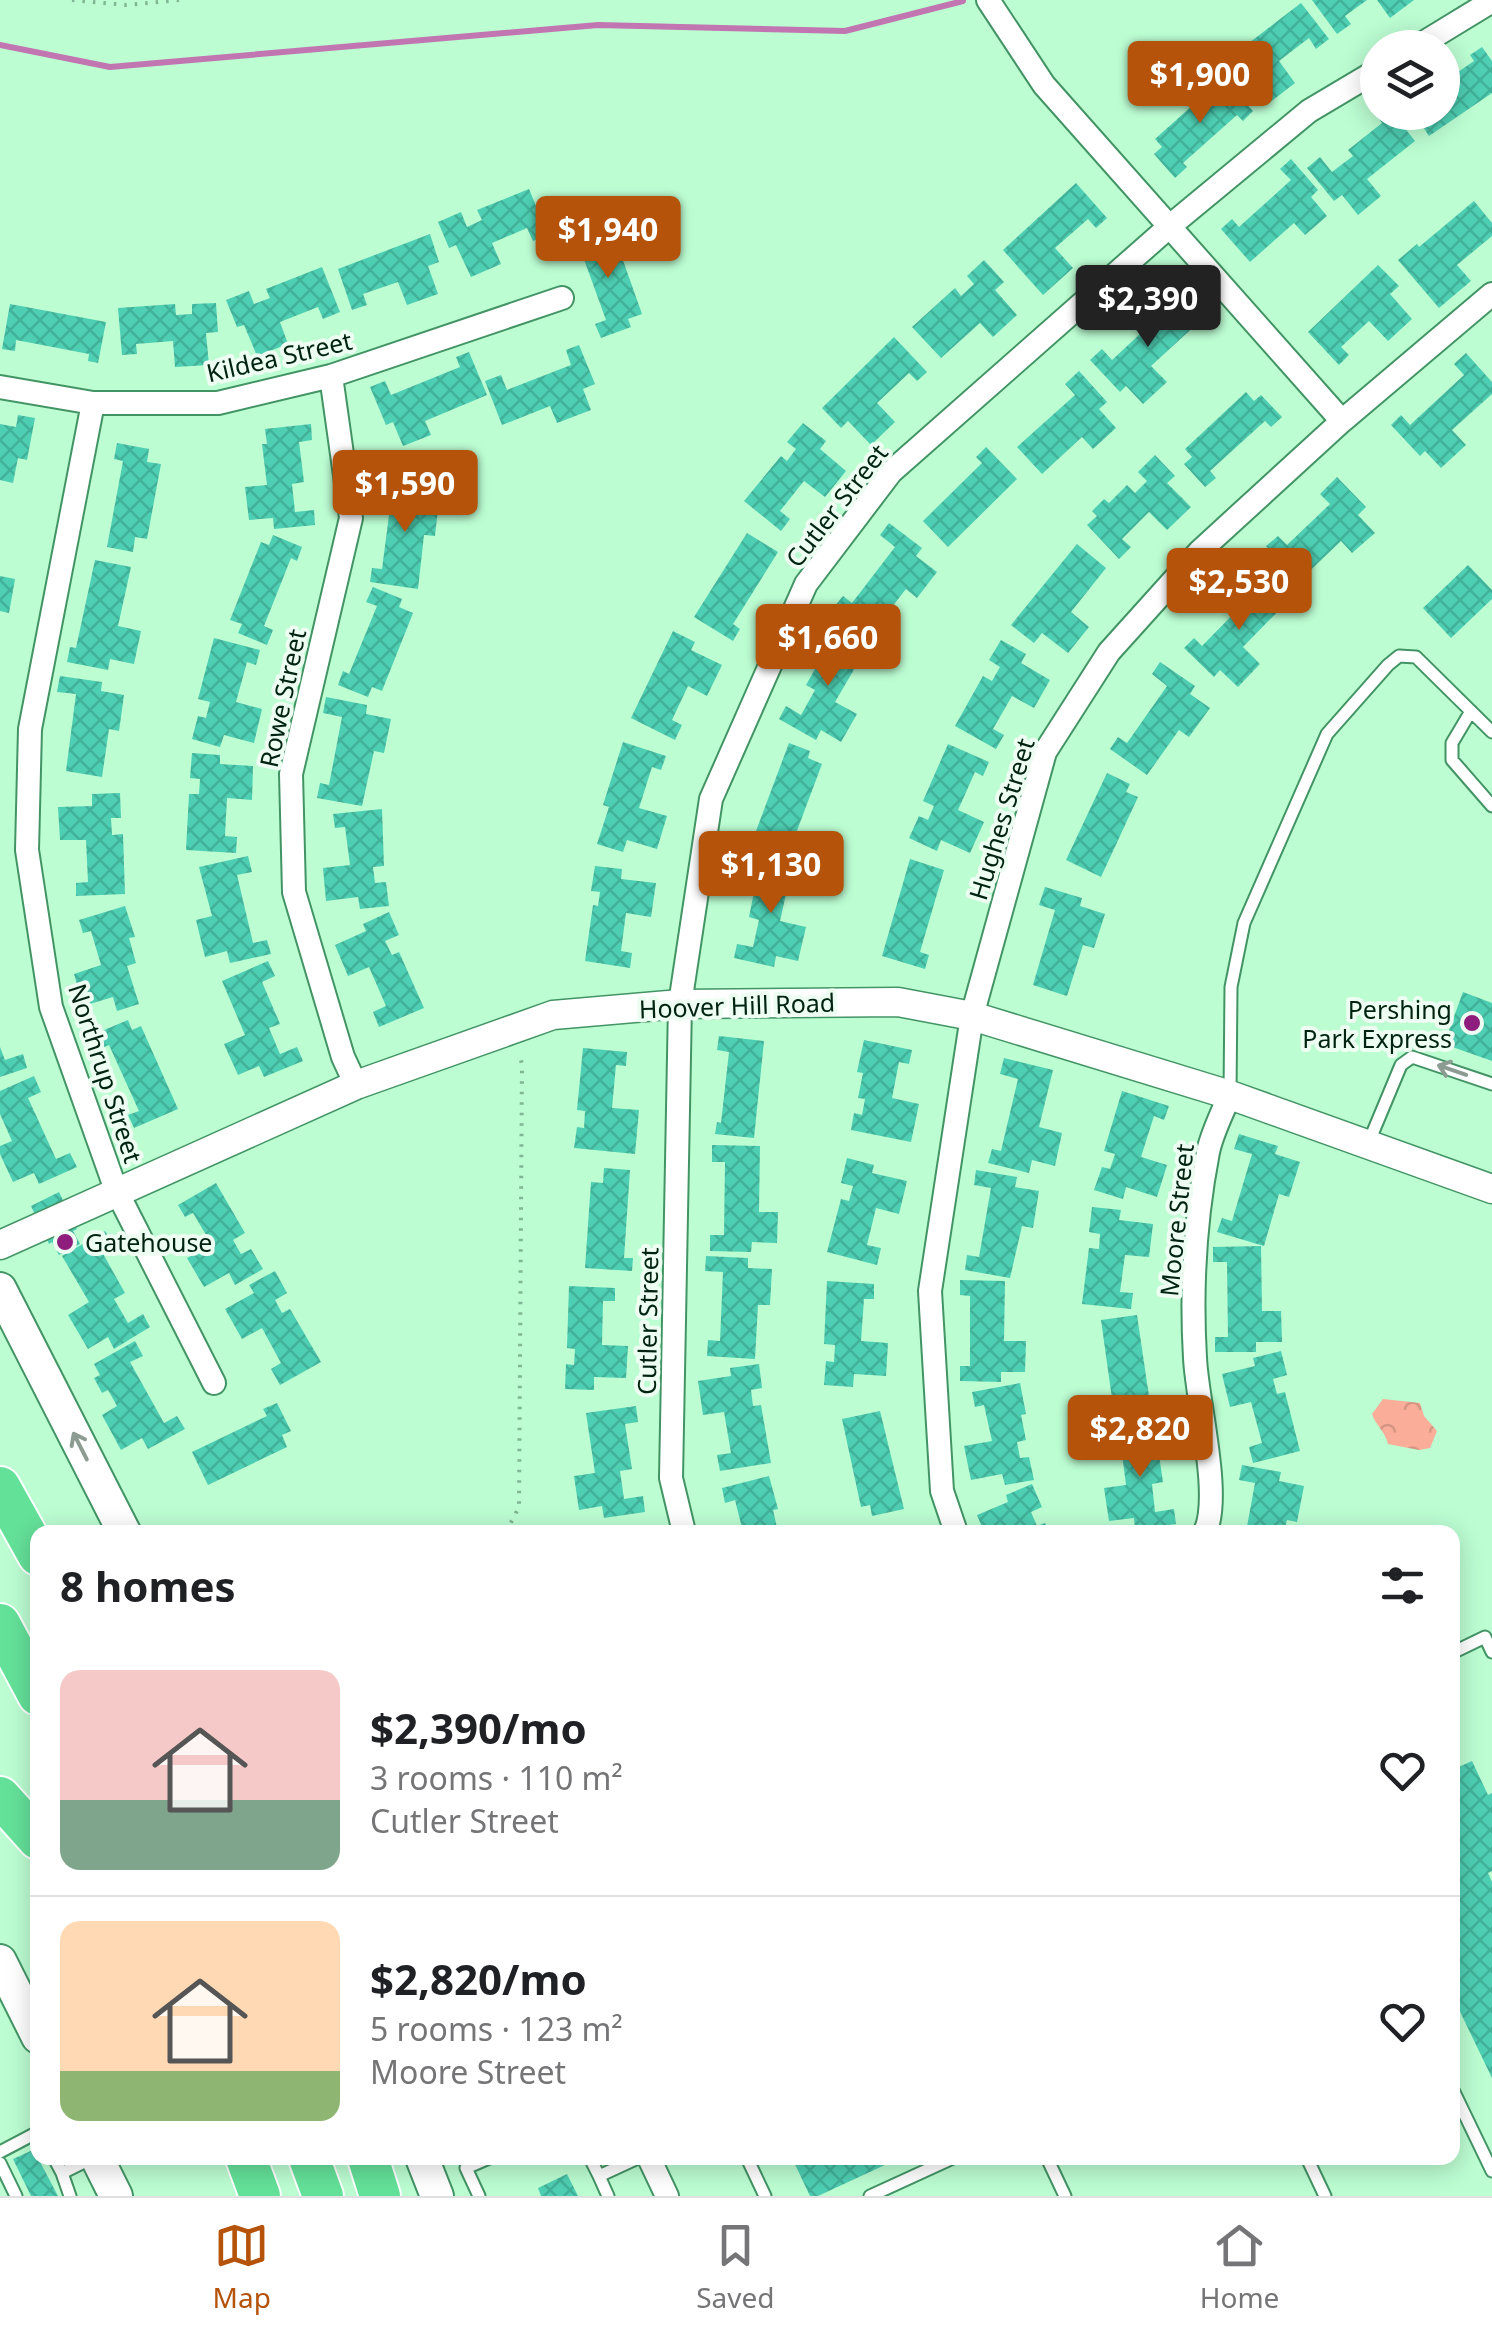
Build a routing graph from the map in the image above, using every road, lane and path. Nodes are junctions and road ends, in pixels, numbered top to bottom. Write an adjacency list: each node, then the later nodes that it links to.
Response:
1 (72, 0): 2 (path)
2 (180, 0)
3 (988, 0): 7 (street)
4 (1492, 1): 5 (street)
5 (1444, 30)
6 (1360, 81): 7 (street, Cutler Street)
7 (1170, 226): 13 (street); 17 (street, Cutler Street)
8 (1492, 294): 13 (street, Hughes Street)
9 (562, 298): 10 (street, Kildea Street)
10 (331, 376): 12 (street, Kildea Street); 21 (street, Rowe Street)
11 (0, 387): 12 (street, Kildea Street)
12 (93, 403): 25 (street, Northrup Street)
13 (1342, 421): 18 (street, Hughes Street)
14 (1472, 712): 15 (lane); 16 (lane); 22 (lane)
15 (1492, 732)
16 (1492, 806)
17 (680, 1004): 18 (street, Hoover Hill Road); 19 (street, Hoover Hill Road); 32 (street, Cutler Street)
18 (972, 1016): 22 (street, Hoover Hill Road); 33 (street, Hughes Street)
19 (511, 1030): 21 (street, Hoover Hill Road); 31 (path)
20 (1492, 1084): 23 (lane, one-way to 23)
21 (356, 1085): 25 (street, Hoover Hill Road)
22 (1230, 1095): 23 (street, Hoover Hill Road); 34 (street, Moore Street)
23 (1368, 1144): 24 (street, Hoover Hill Road)
24 (1492, 1189)
25 (116, 1190): 26 (street, Hoover Hill Road); 28 (street, Northrup Street)
26 (0, 1245)
27 (0, 1288): 30 (main road, one-way to 27)
28 (214, 1383)
29 (0, 1487): 35 (highway)
30 (120, 1525)
31 (510, 1525)
32 (682, 1525)
33 (954, 1525)
34 (1208, 1525)
35 (30, 1541)
36 (0, 1624): 39 (highway)
37 (1460, 1649): 38 (lane)
38 (1492, 1652)
39 (30, 1679)
40 (0, 1797): 41 (highway)
41 (30, 1830)
42 (0, 1961): 43 (main road)
43 (30, 2021)
44 (1460, 2105): 63 (lane)
45 (30, 2136): 46 (lane)
46 (0, 2152)
47 (0, 2163): 66 (lane)
48 (58, 2165): 64 (lane)
49 (78, 2165): 64 (lane)
50 (98, 2165): 68 (main road)
51 (249, 2165): 69 (highway)
52 (312, 2165): 70 (highway)
53 (370, 2165): 71 (highway)
54 (425, 2165): 72 (main road)
55 (473, 2165): 73 (lane)
56 (594, 2165): 65 (lane)
57 (623, 2165): 65 (lane)
58 (652, 2165): 75 (street)
59 (750, 2165): 76 (lane)
60 (938, 2165): 77 (lane)
61 (1050, 2165): 78 (lane)
62 (1310, 2165): 79 (lane)
63 (1492, 2171)
64 (62, 2172): 67 (lane)
65 (599, 2176): 74 (lane)
66 (16, 2196)
67 (70, 2196)
68 (116, 2196)
69 (260, 2196)
70 (323, 2196)
71 (380, 2196)
72 (437, 2196)
73 (479, 2196)
74 (608, 2196)
75 (667, 2196)
76 (765, 2196)
77 (870, 2196)
78 (1065, 2196)
79 (1325, 2196)

